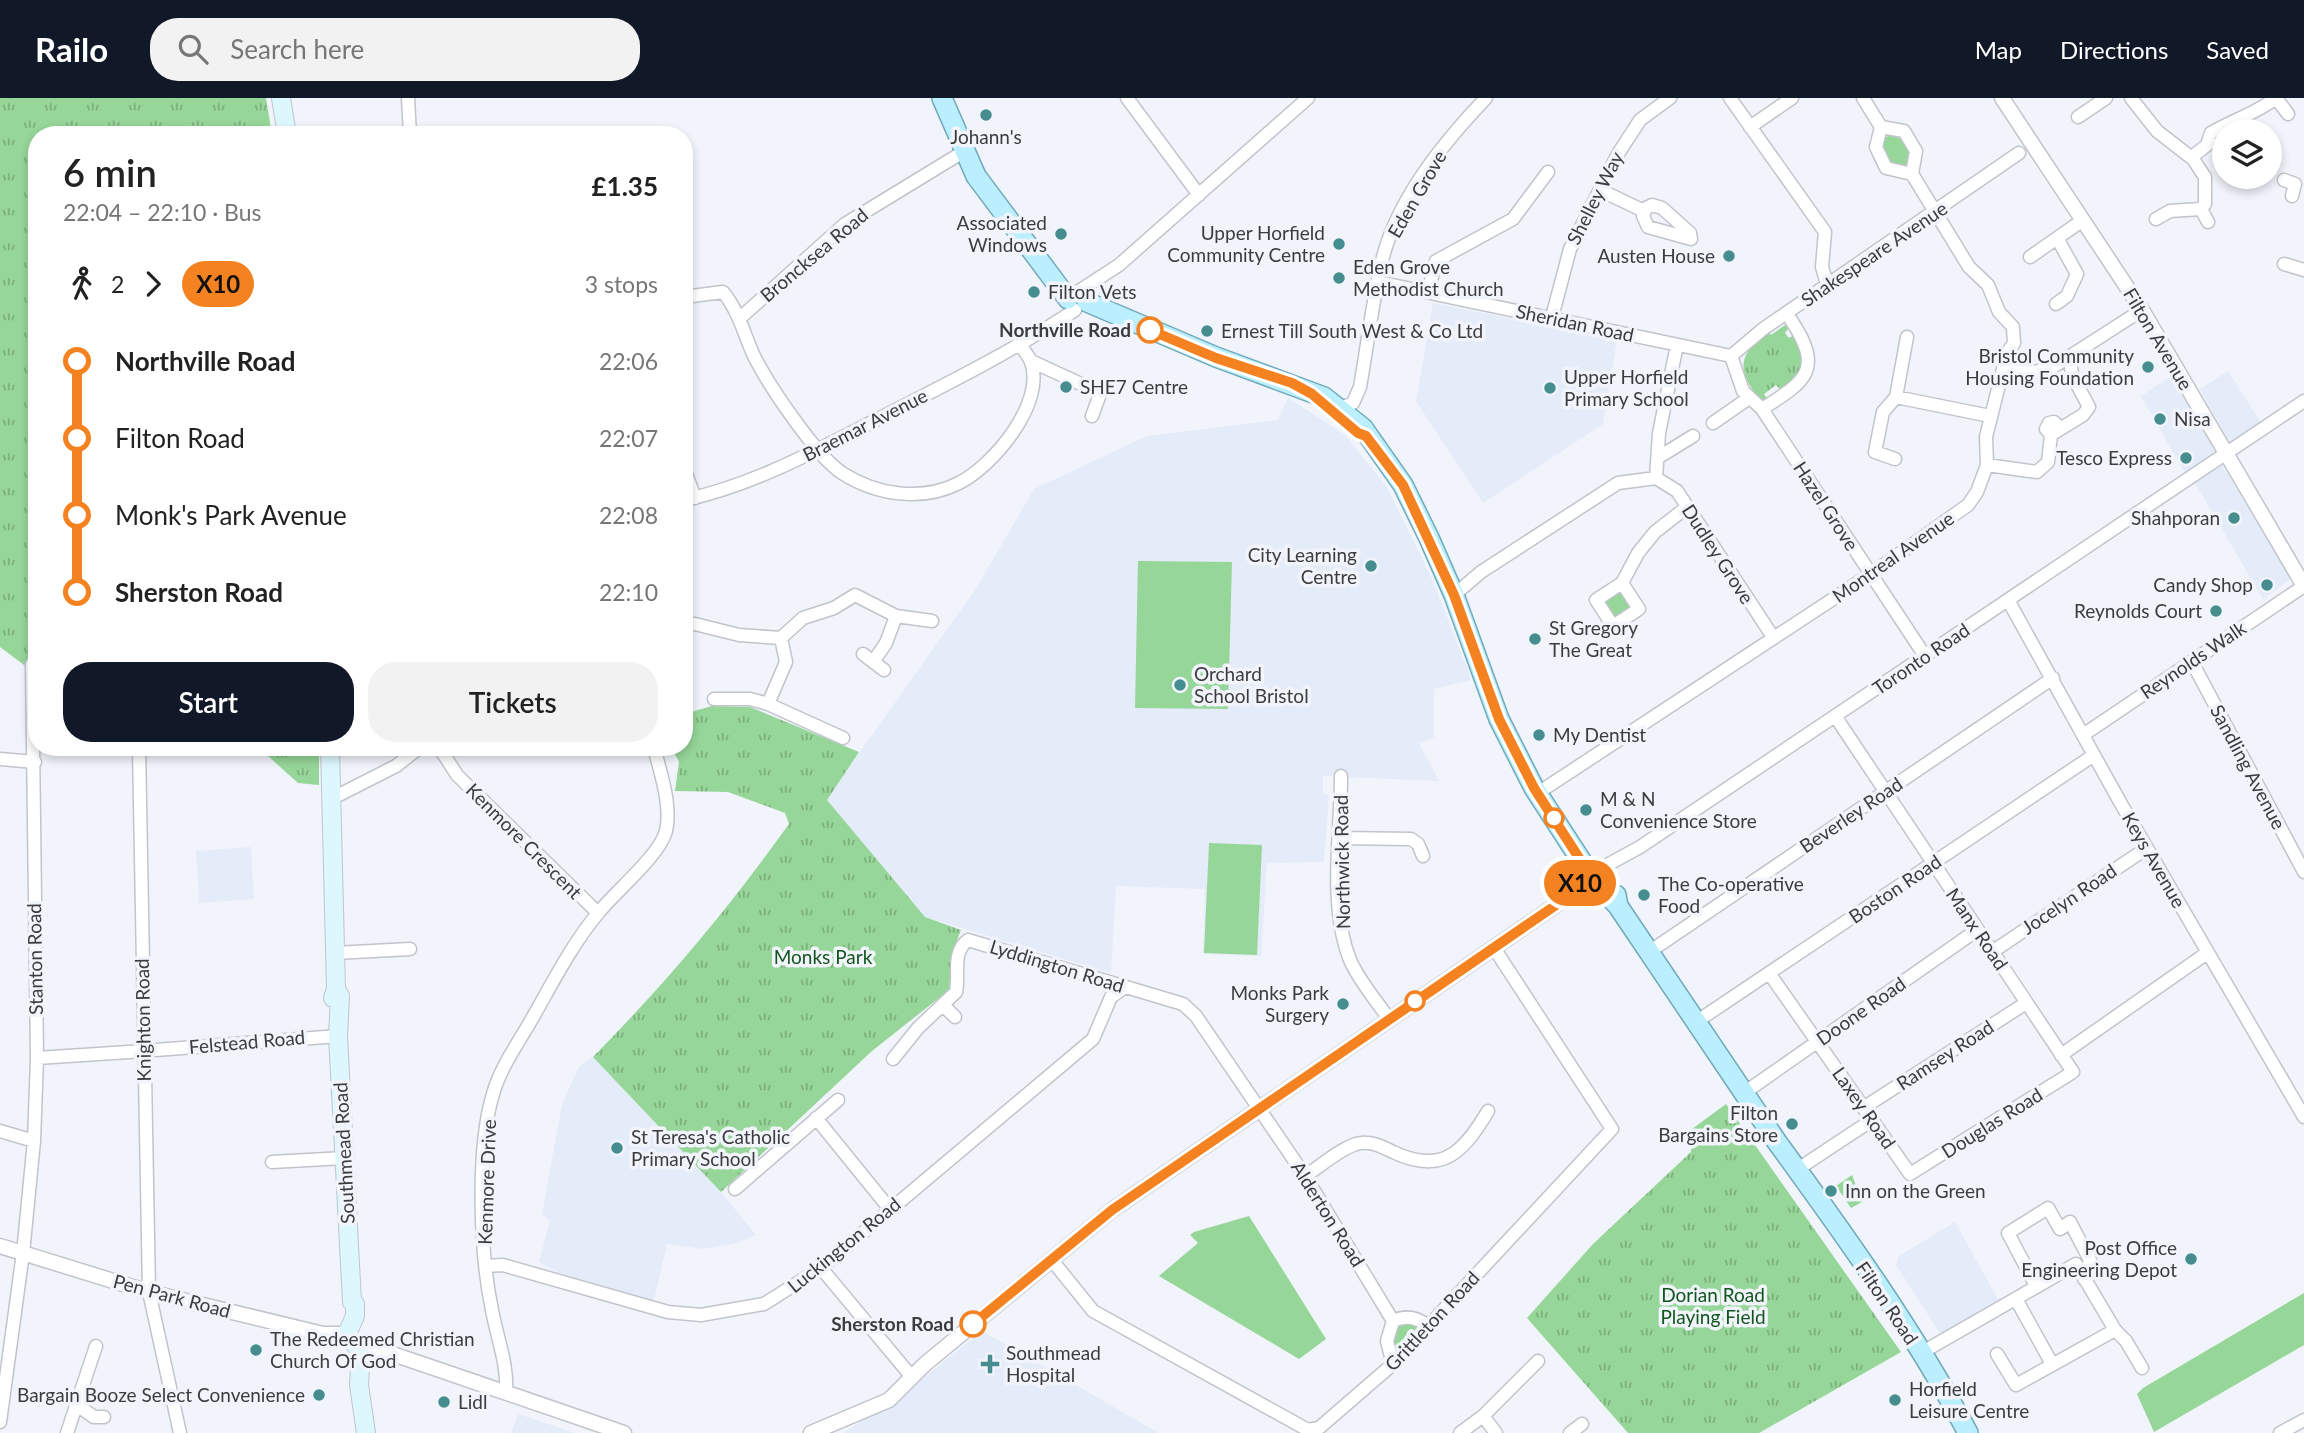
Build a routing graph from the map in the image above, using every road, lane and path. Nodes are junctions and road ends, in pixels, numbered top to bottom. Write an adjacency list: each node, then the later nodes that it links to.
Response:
1 (281, 98): 17 (main road)
2 (408, 98): 18 (street)
3 (942, 98): 21 (main road)
4 (1127, 98): 27 (street)
5 (1308, 98): 27 (street)
6 (1486, 98): 38 (street, Eden Grove)
7 (1730, 98): 19 (street)
8 (1793, 98): 19 (street)
9 (1863, 98): 20 (street)
10 (2002, 98): 32 (street, Filton Avenue)
11 (2106, 98): 16 (street)
12 (2131, 98): 23 (street)
13 (2276, 98): 15 (street); 23 (street)
14 (1666, 99): 26 (street, Shelley Way)
15 (2288, 114)
16 (2078, 117)
17 (286, 126)
18 (410, 126)
19 (1750, 127): 39 (street)
20 (1881, 127): 25 (street); 25 (street)
21 (963, 152): 42 (main road); 46 (street, Broncksea Road)
22 (2020, 153): 30 (street, Shakespeare Avenue)
23 (2192, 157): 28 (street)
24 (1548, 172): 40 (street)
25 (1912, 174): 30 (street, Montreal Avenue)
26 (1600, 190): 29 (street); 45 (street, Shelley Way)
27 (1199, 195): 42 (street)
28 (2201, 209): 31 (street); 33 (street)
29 (1644, 211)
30 (1936, 212): 39 (street, Shakespeare Avenue); 54 (street, Montreal Avenue)
31 (2156, 219)
32 (2083, 220): 34 (street); 44 (street, Filton Avenue)
33 (2208, 222)
34 (2057, 238): 35 (street); 43 (street)
35 (2030, 257)
36 (2284, 264): 37 (street)
37 (2304, 270)
38 (1378, 282): 40 (street, Sheridan Road); 55 (street, Eden Grove)
39 (1827, 284): 51 (street, Shakespeare Avenue)
40 (1428, 292): 45 (street, Sheridan Road)
41 (693, 295): 46 (street)
42 (1077, 301): 49 (street, Braemar Avenue); 56 (main road, Filton Road)
43 (2056, 304)
44 (2142, 310): 52 (street); 68 (street, Filton Avenue)
45 (1552, 317): 50 (street, Sheridan Road)
46 (739, 319): 67 (street)
47 (1793, 328): 61 (street)
48 (1908, 337): 57 (street)
49 (1020, 344): 53 (street); 67 (street, Braemar Avenue)
50 (1676, 345): 51 (street, Sheridan Road); 69 (street)
51 (1731, 356): 58 (street, Hazel Grove)
52 (2070, 359): 54 (street); 71 (street)
53 (1031, 362): 62 (street); 67 (street)
54 (2004, 365): 63 (street, Montreal Avenue)
55 (1360, 387): 60 (street); 65 (street, Eden Grove)
56 (1312, 394): 60 (main road, Filton Road); 65 (main road, Filton Road)
57 (1896, 397): 63 (street); 70 (street)
58 (1749, 398): 61 (street, Hazel Grove); 64 (street)
59 (2304, 401): 68 (street, Toronto Road)
60 (1340, 408): 65 (main road, Filton Road)
61 (1762, 410): 75 (street, Hazel Grove)
62 (1091, 416)
63 (1990, 416): 71 (street, Montreal Avenue)
64 (1713, 423)
65 (1365, 432): 78 (main road, Filton Road)
66 (1693, 436): 69 (street)
67 (818, 449): 73 (street, Braemar Avenue)
68 (2227, 453): 77 (street, Filton Avenue); 79 (street, Toronto Road)
69 (1659, 457): 72 (street)
70 (1895, 460)
71 (1987, 466): 75 (street, Montreal Avenue)
72 (1656, 478): 74 (street, Dudley Grove); 78 (street)
73 (693, 498)
74 (1687, 507): 76 (street); 83 (street, Dudley Grove)
75 (1871, 574): 83 (street, Montreal Avenue); 85 (street, Hazel Grove)
76 (1622, 583)
77 (2304, 586): 86 (street, Reynolds Walk)
78 (1454, 595): 105 (main road, Filton Road)
79 (2008, 600): 85 (street, Toronto Road); 88 (street, Keys Avenue)
80 (896, 616): 81 (street); 84 (street); 87 (street)
81 (932, 621)
82 (693, 624): 84 (street)
83 (1773, 637): 105 (street, Montreal Avenue)
84 (781, 638): 90 (street)
85 (1925, 656): 91 (street, Toronto Road)
86 (2192, 662): 92 (street, Reynolds Walk); 113 (street, Sandling Avenue)
87 (884, 670)
88 (2053, 678): 92 (street, Keys Avenue); 107 (street, Beverley Road)
89 (714, 699): 90 (street)
90 (768, 704): 93 (street)
91 (1835, 716): 107 (street, Manx Road); 114 (street, Toronto Road)
92 (2082, 734): 94 (street, Keys Avenue)
93 (843, 738)
94 (2094, 755): 110 (street, Keys Avenue); 112 (street, Boston Road)
95 (35, 756): 102 (street, Stanton Road)
96 (139, 756): 133 (street, Knighton Road)
97 (330, 756): 103 (main road, Southmead Road)
98 (408, 756): 106 (street)
99 (445, 756): 115 (street, Kenmore Crescent)
100 (656, 756): 115 (street, Kenmore Crescent)
101 (0, 759): 102 (street)
102 (35, 762): 136 (street, Stanton Road)
103 (329, 774): 106 (street); 108 (main road, Southmead Road)
104 (1341, 776): 109 (street, Northwick Road)
105 (1538, 784): 114 (main road, Filton Road)
106 (350, 788): 108 (street)
107 (1885, 792): 112 (street, Manx Road); 119 (street, Beverley Road)
108 (329, 800): 121 (main road, Southmead Road)
109 (1340, 838): 111 (street); 129 (street, Northwick Road)
110 (2147, 848): 120 (street, Jocelyn Road); 122 (street, Keys Avenue)
111 (1423, 856)
112 (1933, 863): 116 (street, Manx Road); 123 (street, Boston Road)
113 (2304, 872)
114 (1600, 874): 117 (street); 119 (main road, Filton Road)
115 (598, 913): 158 (street, Kenmore Drive)
116 (1978, 930): 120 (street, Manx Road); 132 (street, Doone Road)
117 (1494, 948): 129 (street); 166 (street, Grittleton Road)
118 (410, 949): 121 (street)
119 (1649, 952): 130 (main road, Filton Road)
120 (1992, 952): 126 (street, Manx Road)
121 (335, 953): 131 (main road, Southmead Road)
122 (2207, 953): 135 (street); 143 (street, Keys Avenue)
123 (1769, 973): 130 (street, Boston Road); 132 (street, Laxey Road)
124 (1125, 987): 125 (street, Lyddington Road); 127 (street, Lyddington Road); 154 (street, Luckington Road)
125 (1177, 1001): 141 (street, Alderton Road)
126 (2026, 1003): 135 (street, Manx Road); 140 (street, Ramsey Road)
127 (943, 1005): 128 (street); 134 (street, Lyddington Road)
128 (955, 1017)
129 (1389, 1019): 141 (street)
130 (1696, 1022): 138 (main road, Filton Road)
131 (338, 1036): 133 (street, Felstead Road); 148 (main road, Southmead Road)
132 (1817, 1042): 138 (street, Doone Road); 140 (street, Laxey Road)
133 (150, 1050): 136 (street, Felstead Road); 162 (street, Knighton Road)
134 (895, 1050)
135 (2061, 1055): 137 (street, Manx Road)
136 (37, 1058): 147 (street, Stanton Road)
137 (2073, 1072): 151 (street, Douglas Road)
138 (1744, 1093): 150 (main road, Filton Road)
139 (838, 1100): 144 (street)
140 (1863, 1108): 145 (street, Laxey Road)
141 (1260, 1109): 152 (street, Alderton Road); 157 (street)
142 (1488, 1111): 152 (street)
143 (2304, 1117)
144 (816, 1118): 153 (street); 154 (street)
145 (1872, 1119): 150 (street); 151 (street, Laxey Road)
146 (0, 1131): 147 (street)
147 (34, 1141): 156 (street, Stanton Road)
148 (344, 1158): 149 (street); 164 (main road, Southmead Road)
149 (272, 1162)
150 (1797, 1170): 170 (main road, Filton Road)
151 (1910, 1174)
152 (1305, 1176): 165 (street, Alderton Road)
153 (735, 1189)
154 (889, 1208): 159 (street, Luckington Road)
155 (0, 1246): 156 (street, Pen Park Road)
156 (23, 1253): 162 (street, Pen Park Road); 172 (street, Stanton Road)
157 (1051, 1259): 174 (street, Grittleton Road); 177 (street)
158 (485, 1266): 159 (street, Luckington Road); 178 (street, Kenmore Drive)
159 (821, 1268): 177 (street)
160 (2084, 1279): 161 (street); 161 (street); 167 (street)
161 (2036, 1286): 163 (street)
162 (149, 1292): 164 (street, Pen Park Road); 186 (street, Knighton Road)
163 (2016, 1299): 170 (street); 175 (street)
164 (350, 1318): 169 (main road)
165 (1393, 1321): 166 (street); 174 (street)
166 (1428, 1326): 174 (street, Grittleton Road)
167 (2115, 1330): 175 (street); 176 (street)
168 (96, 1346): 179 (street)
169 (361, 1352): 178 (street); 187 (main road)
170 (1921, 1353): 193 (main road, Filton Road)
171 (1997, 1354): 175 (street)
172 (4, 1356): 183 (street, Stanton Road)
173 (1538, 1361): 180 (street)
174 (1393, 1364)
175 (2052, 1364)
176 (2142, 1368)
177 (911, 1376): 189 (street)
178 (506, 1393): 188 (street)
179 (77, 1405): 181 (street); 185 (street)
180 (1483, 1416): 190 (street); 191 (street)
181 (104, 1417)
182 (2304, 1420): 194 (street)
183 (0, 1422)
184 (1582, 1423): 192 (street)
185 (67, 1433)
186 (180, 1433)
187 (366, 1433)
188 (624, 1433)
189 (811, 1433)
190 (1460, 1433)
191 (1496, 1433)
192 (1570, 1433)
193 (1968, 1433)
194 (2280, 1433)

